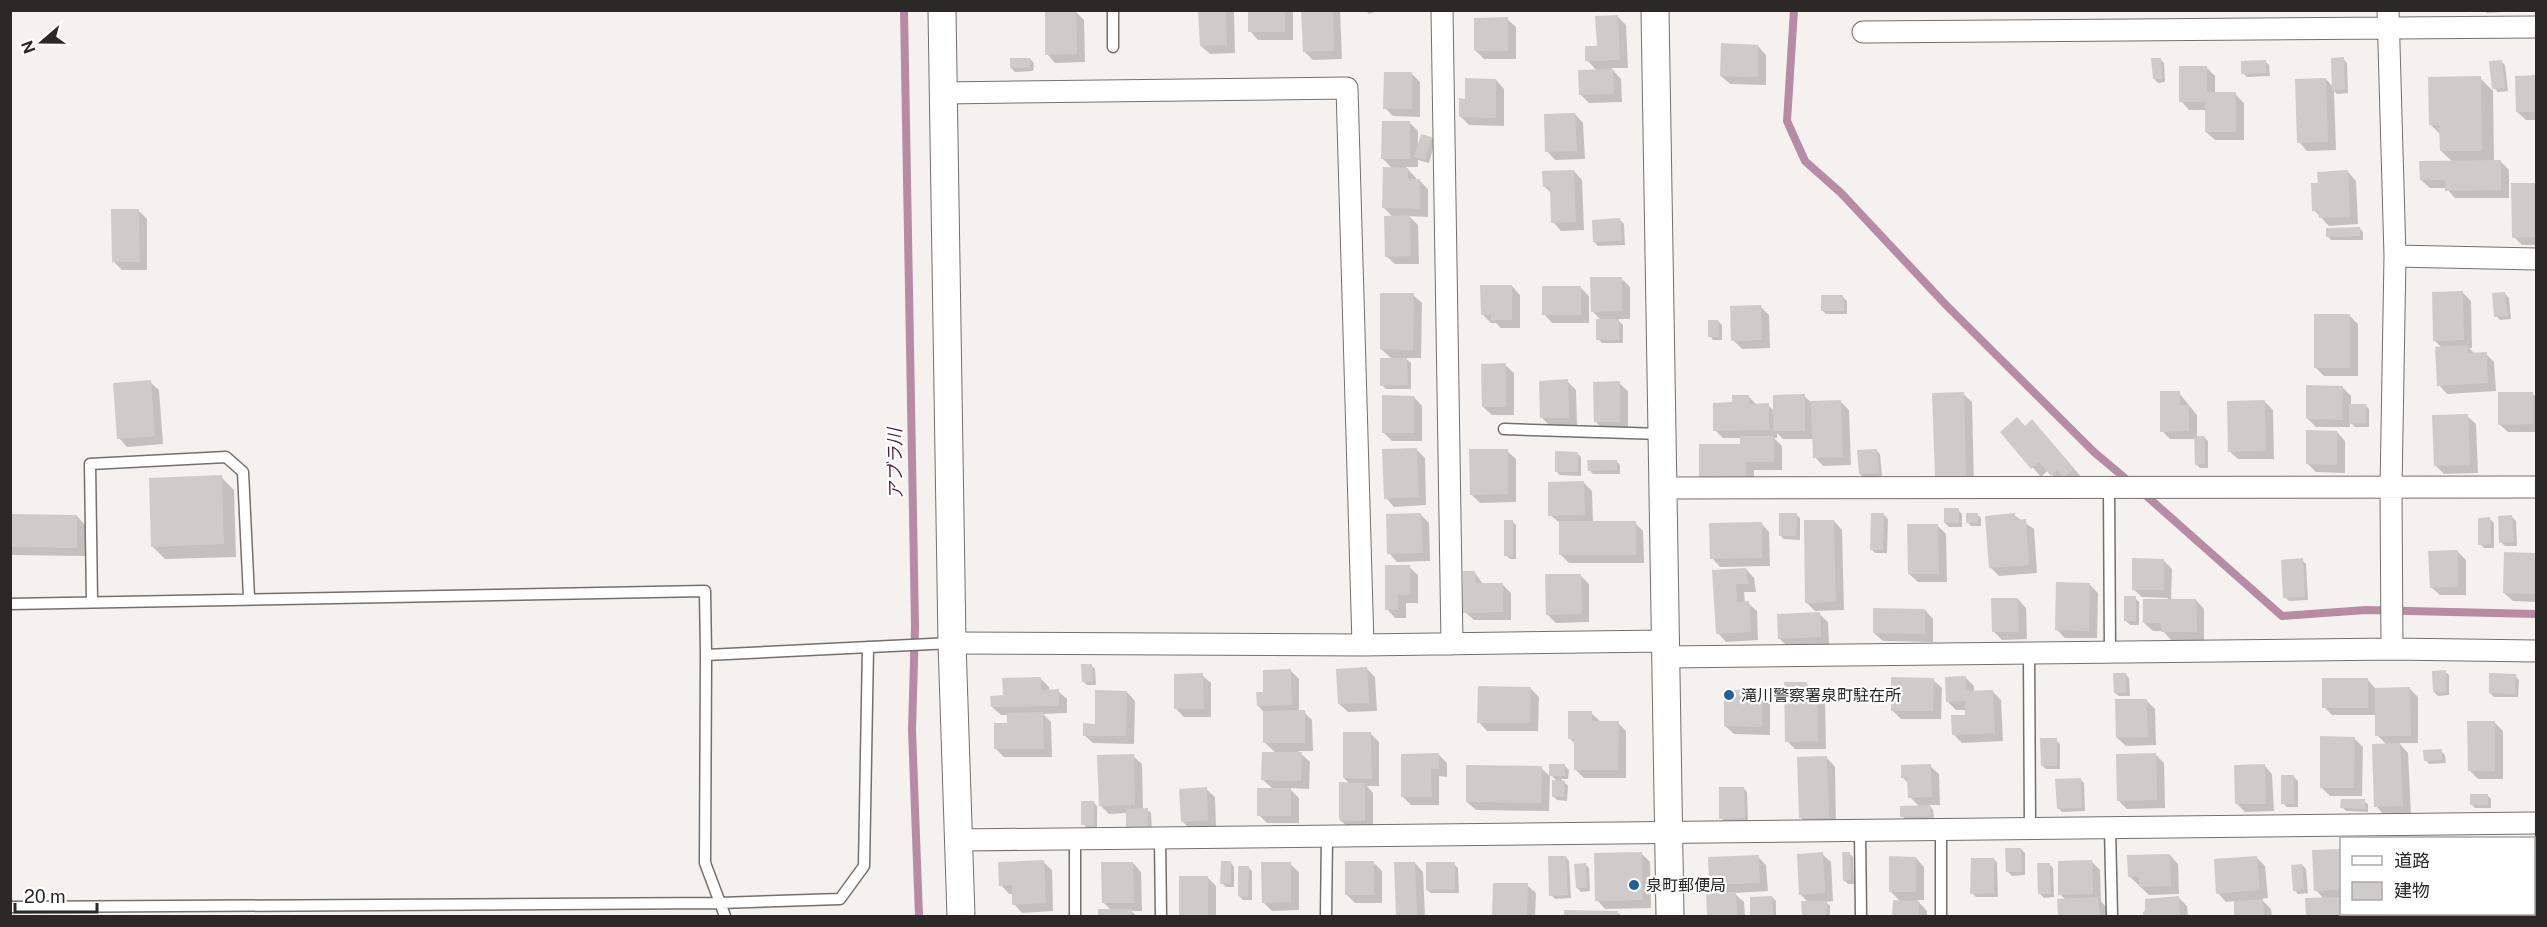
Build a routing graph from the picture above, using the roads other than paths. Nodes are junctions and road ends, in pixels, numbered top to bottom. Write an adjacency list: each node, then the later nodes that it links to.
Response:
1 (942, 10): 9 (street)
2 (1113, 10): 8 (lane)
3 (1442, 10): 22 (street)
4 (1655, 10): 13 (street)
5 (2388, 19): 6 (street); 7 (street); 10 (street)
6 (2536, 27)
7 (1863, 32)
8 (1113, 48)
9 (943, 93): 21 (street); 23 (street)
10 (2395, 256): 11 (street); 17 (street)
11 (2536, 259)
12 (1504, 429): 13 (lane)
13 (1662, 434): 15 (street)
14 (2536, 487): 17 (street)
15 (1663, 488): 16 (street); 25 (street)
16 (2109, 489): 17 (street); 28 (lane)
17 (2391, 489): 26 (street)
18 (249, 597): 19 (lane); 19 (lane); 30 (lane)
19 (92, 602): 20 (lane)
20 (10, 604)
21 (952, 643): 23 (street); 24 (lane); 41 (street)
22 (1452, 644): 23 (street); 25 (street)
23 (1363, 645)
24 (868, 647): 30 (lane); 42 (lane)
25 (1666, 649): 29 (street); 37 (street)
26 (2392, 649): 27 (street); 28 (street)
27 (2536, 651)
28 (2110, 652): 29 (street)
29 (2029, 653): 33 (lane)
30 (706, 655): 42 (lane)
31 (2110, 828): 33 (street); 36 (street); 52 (lane)
32 (2533, 828): 36 (street)
33 (2030, 829): 34 (street)
34 (1941, 830): 35 (street); 51 (lane)
35 (1860, 831): 37 (street); 50 (lane)
36 (2369, 832)
37 (1669, 833): 38 (street); 49 (street)
38 (1327, 836): 40 (street); 48 (lane)
39 (1075, 838): 40 (street); 41 (street); 46 (lane)
40 (1160, 838): 47 (lane)
41 (960, 840): 45 (street)
42 (720, 903): 43 (lane); 44 (lane)
43 (10, 907)
44 (725, 916)
45 (961, 916)
46 (1075, 916)
47 (1161, 916)
48 (1326, 916)
49 (1670, 916)
50 (1861, 916)
51 (1941, 916)
52 (2112, 916)

